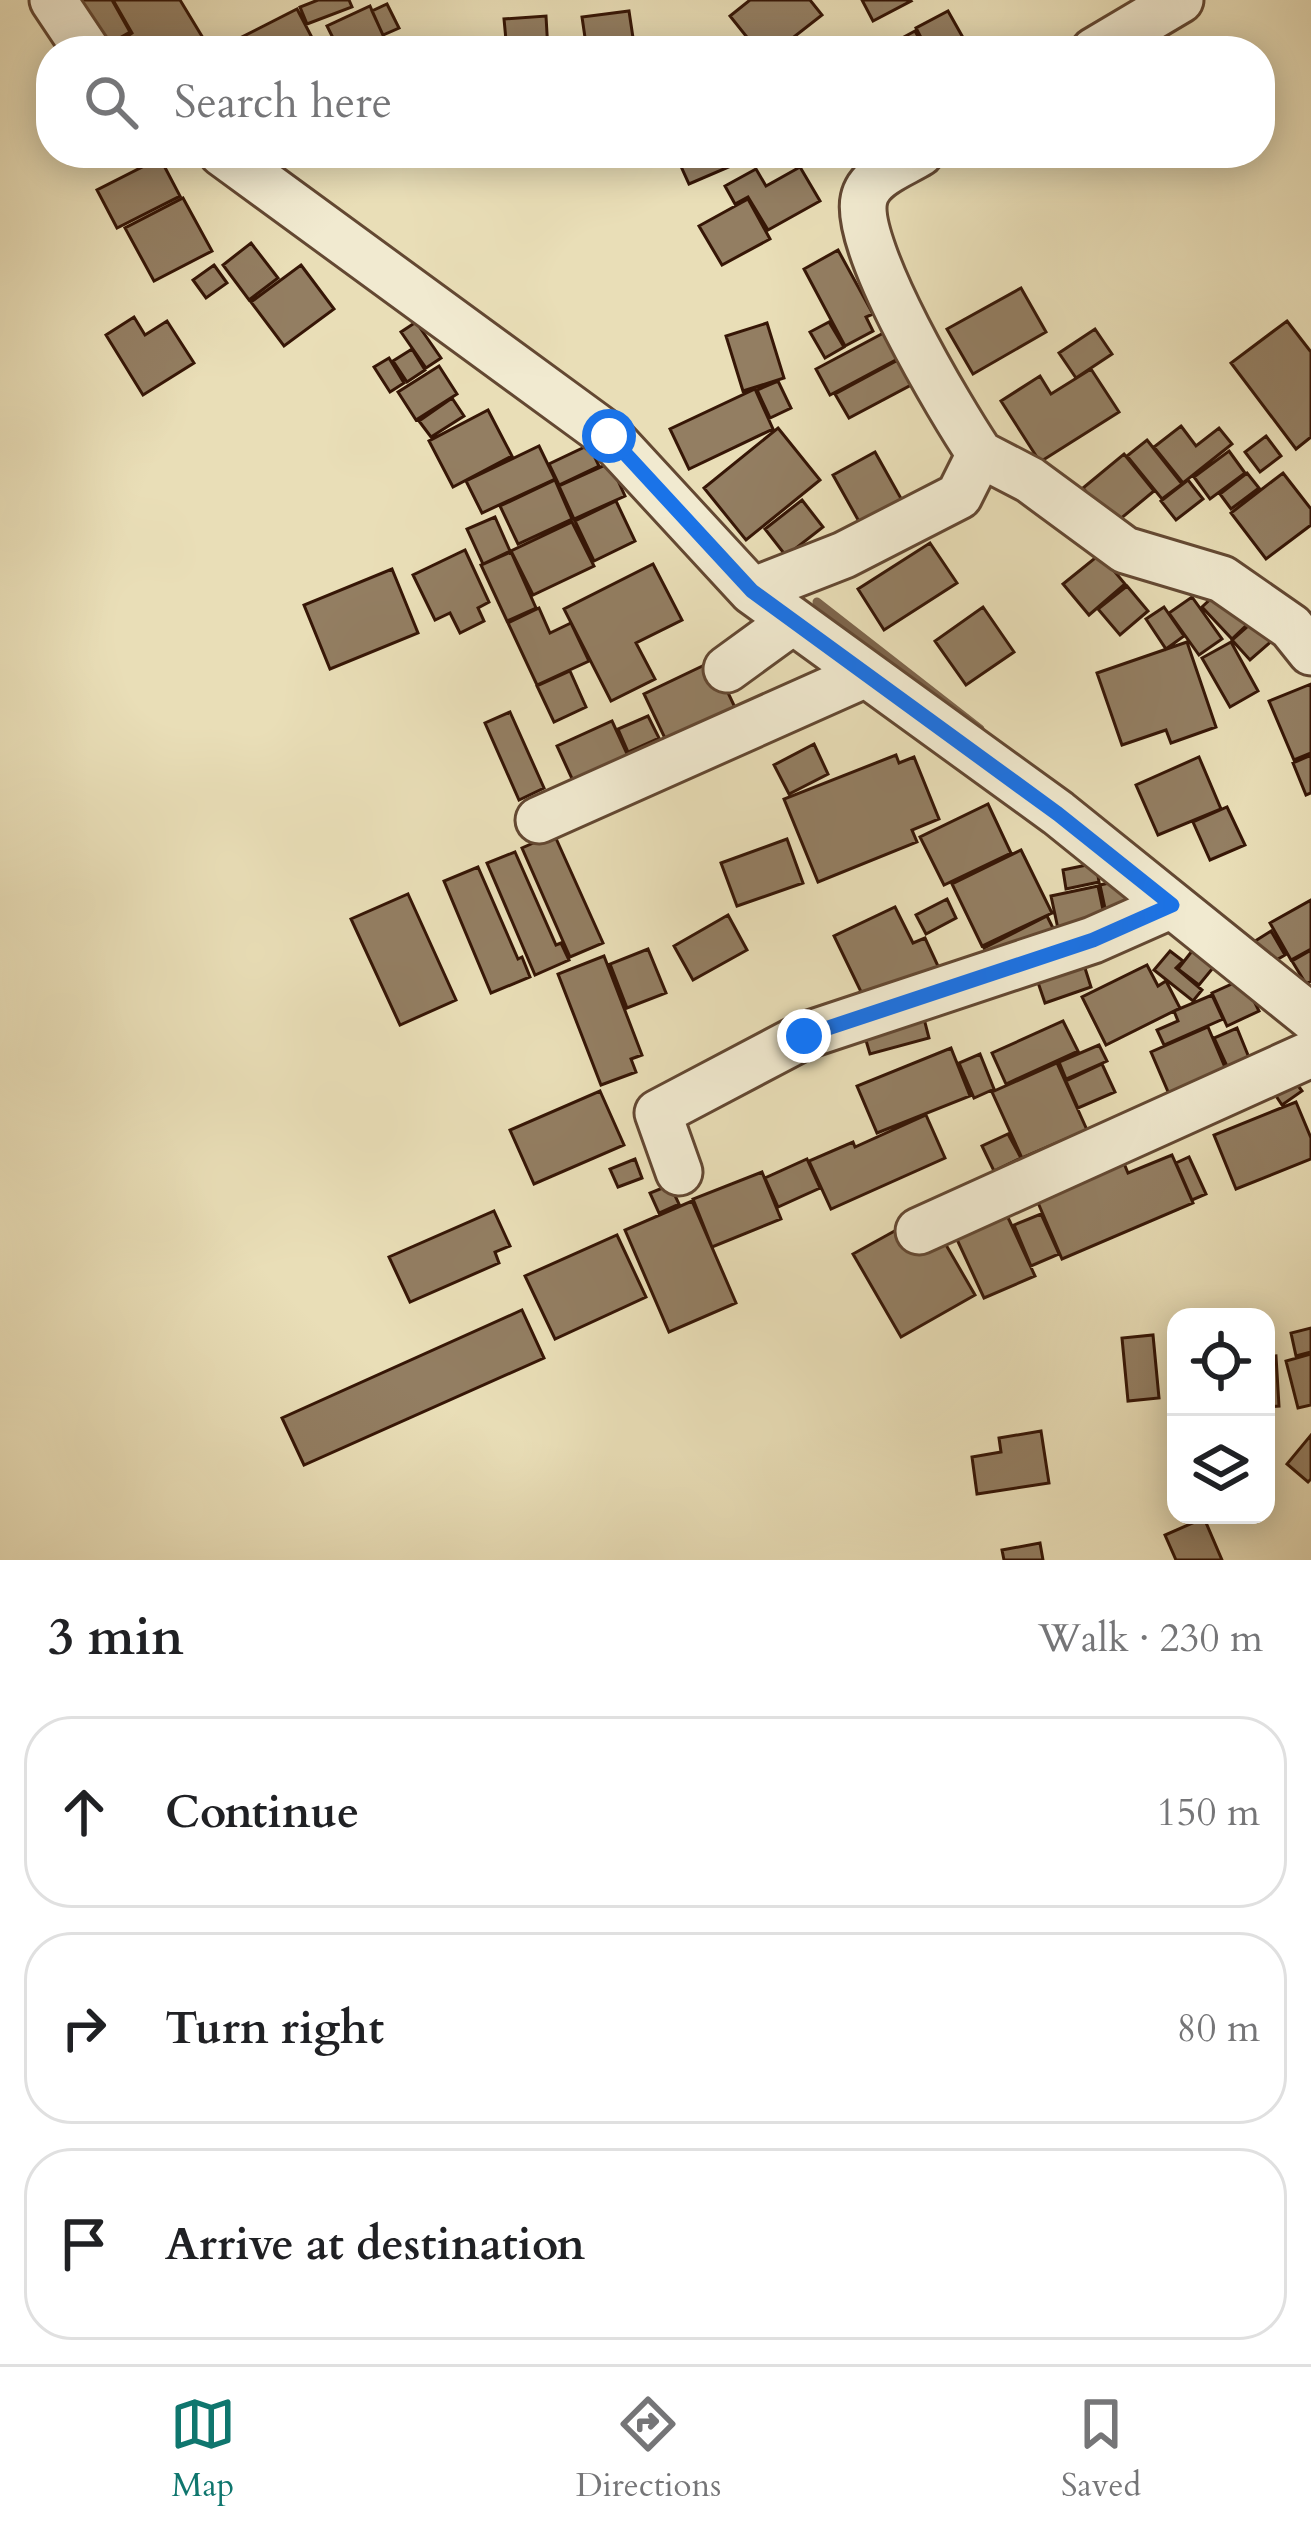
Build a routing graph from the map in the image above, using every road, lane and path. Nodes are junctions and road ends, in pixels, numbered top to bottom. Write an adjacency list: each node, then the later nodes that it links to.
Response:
1 (53, 0): 3 (street)
2 (1180, 0): 4 (street)
3 (78, 36)
4 (1119, 36)
5 (243, 168): 8 (street)
6 (895, 168): 7 (street)
7 (980, 454): 8 (street); 10 (street)
8 (752, 591): 9 (street)
9 (793, 621): 11 (street); 12 (street)
10 (1311, 652)
11 (727, 669)
12 (866, 674): 13 (street); 14 (street)
13 (539, 820)
14 (1172, 905): 15 (street); 17 (street)
15 (1311, 1017)
16 (1311, 1054): 18 (street)
17 (679, 1172)
18 (919, 1231)

